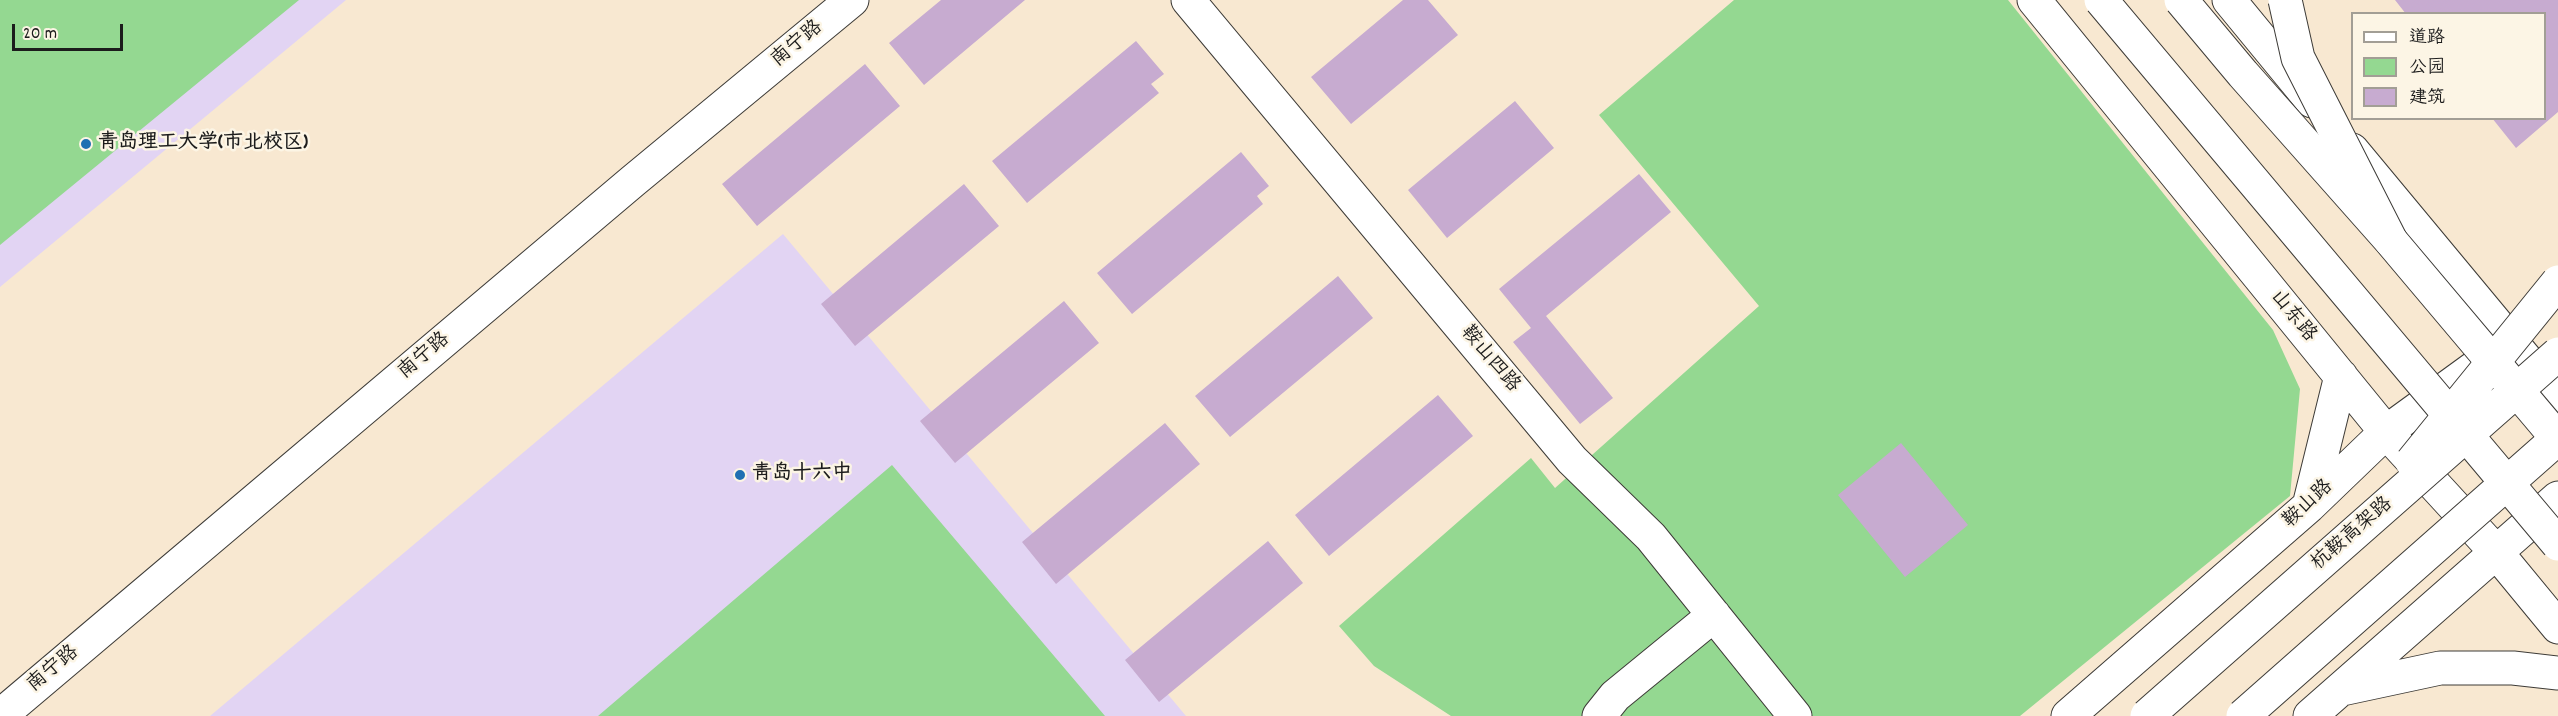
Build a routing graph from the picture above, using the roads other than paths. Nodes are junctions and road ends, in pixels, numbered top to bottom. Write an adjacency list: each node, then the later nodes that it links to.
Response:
1 (852, 0): 26 (main road, 南宁路)
2 (1188, 0): 22 (main road, 鞍山四路)
3 (2034, 0): 13 (main road, 山东路)
4 (2101, 0): 20 (main road, bridge)
5 (2181, 0): 8 (main road, bridge)
6 (2229, 0): 11 (main road)
7 (2285, 0): 8 (main road, bridge)
8 (2391, 241): 16 (main road, bridge)
9 (2558, 282): 19 (main road, bridge)
10 (2558, 304): 11 (main road, 鞍山路)
11 (2510, 342): 14 (main road); 15 (main road, 鞍山路)
12 (2558, 354): 19 (main road, 杭鞍高架路, bridge)
13 (2341, 376): 15 (main road, 山东路); 18 (main road)
14 (2558, 398)
15 (2386, 432): 18 (main road, 鞍山路); 21 (main road, 山东路)
16 (2558, 438): 31 (main road, bridge)
17 (2558, 498): 21 (main road)
18 (2309, 506): 29 (main road, 鞍山路)
19 (2352, 536): 30 (main road, 杭鞍高架路, bridge)
20 (2558, 544)
21 (2497, 553): 23 (main road, 山东路); 25 (main road)
22 (1714, 615): 27 (main road); 28 (main road, 鞍山四路)
23 (2558, 627)
24 (2558, 673): 25 (main road)
25 (2340, 690): 32 (main road)
26 (0, 716)
27 (1599, 716)
28 (1795, 716)
29 (2068, 716)
30 (2147, 716)
31 (2243, 716)
32 (2310, 716)

